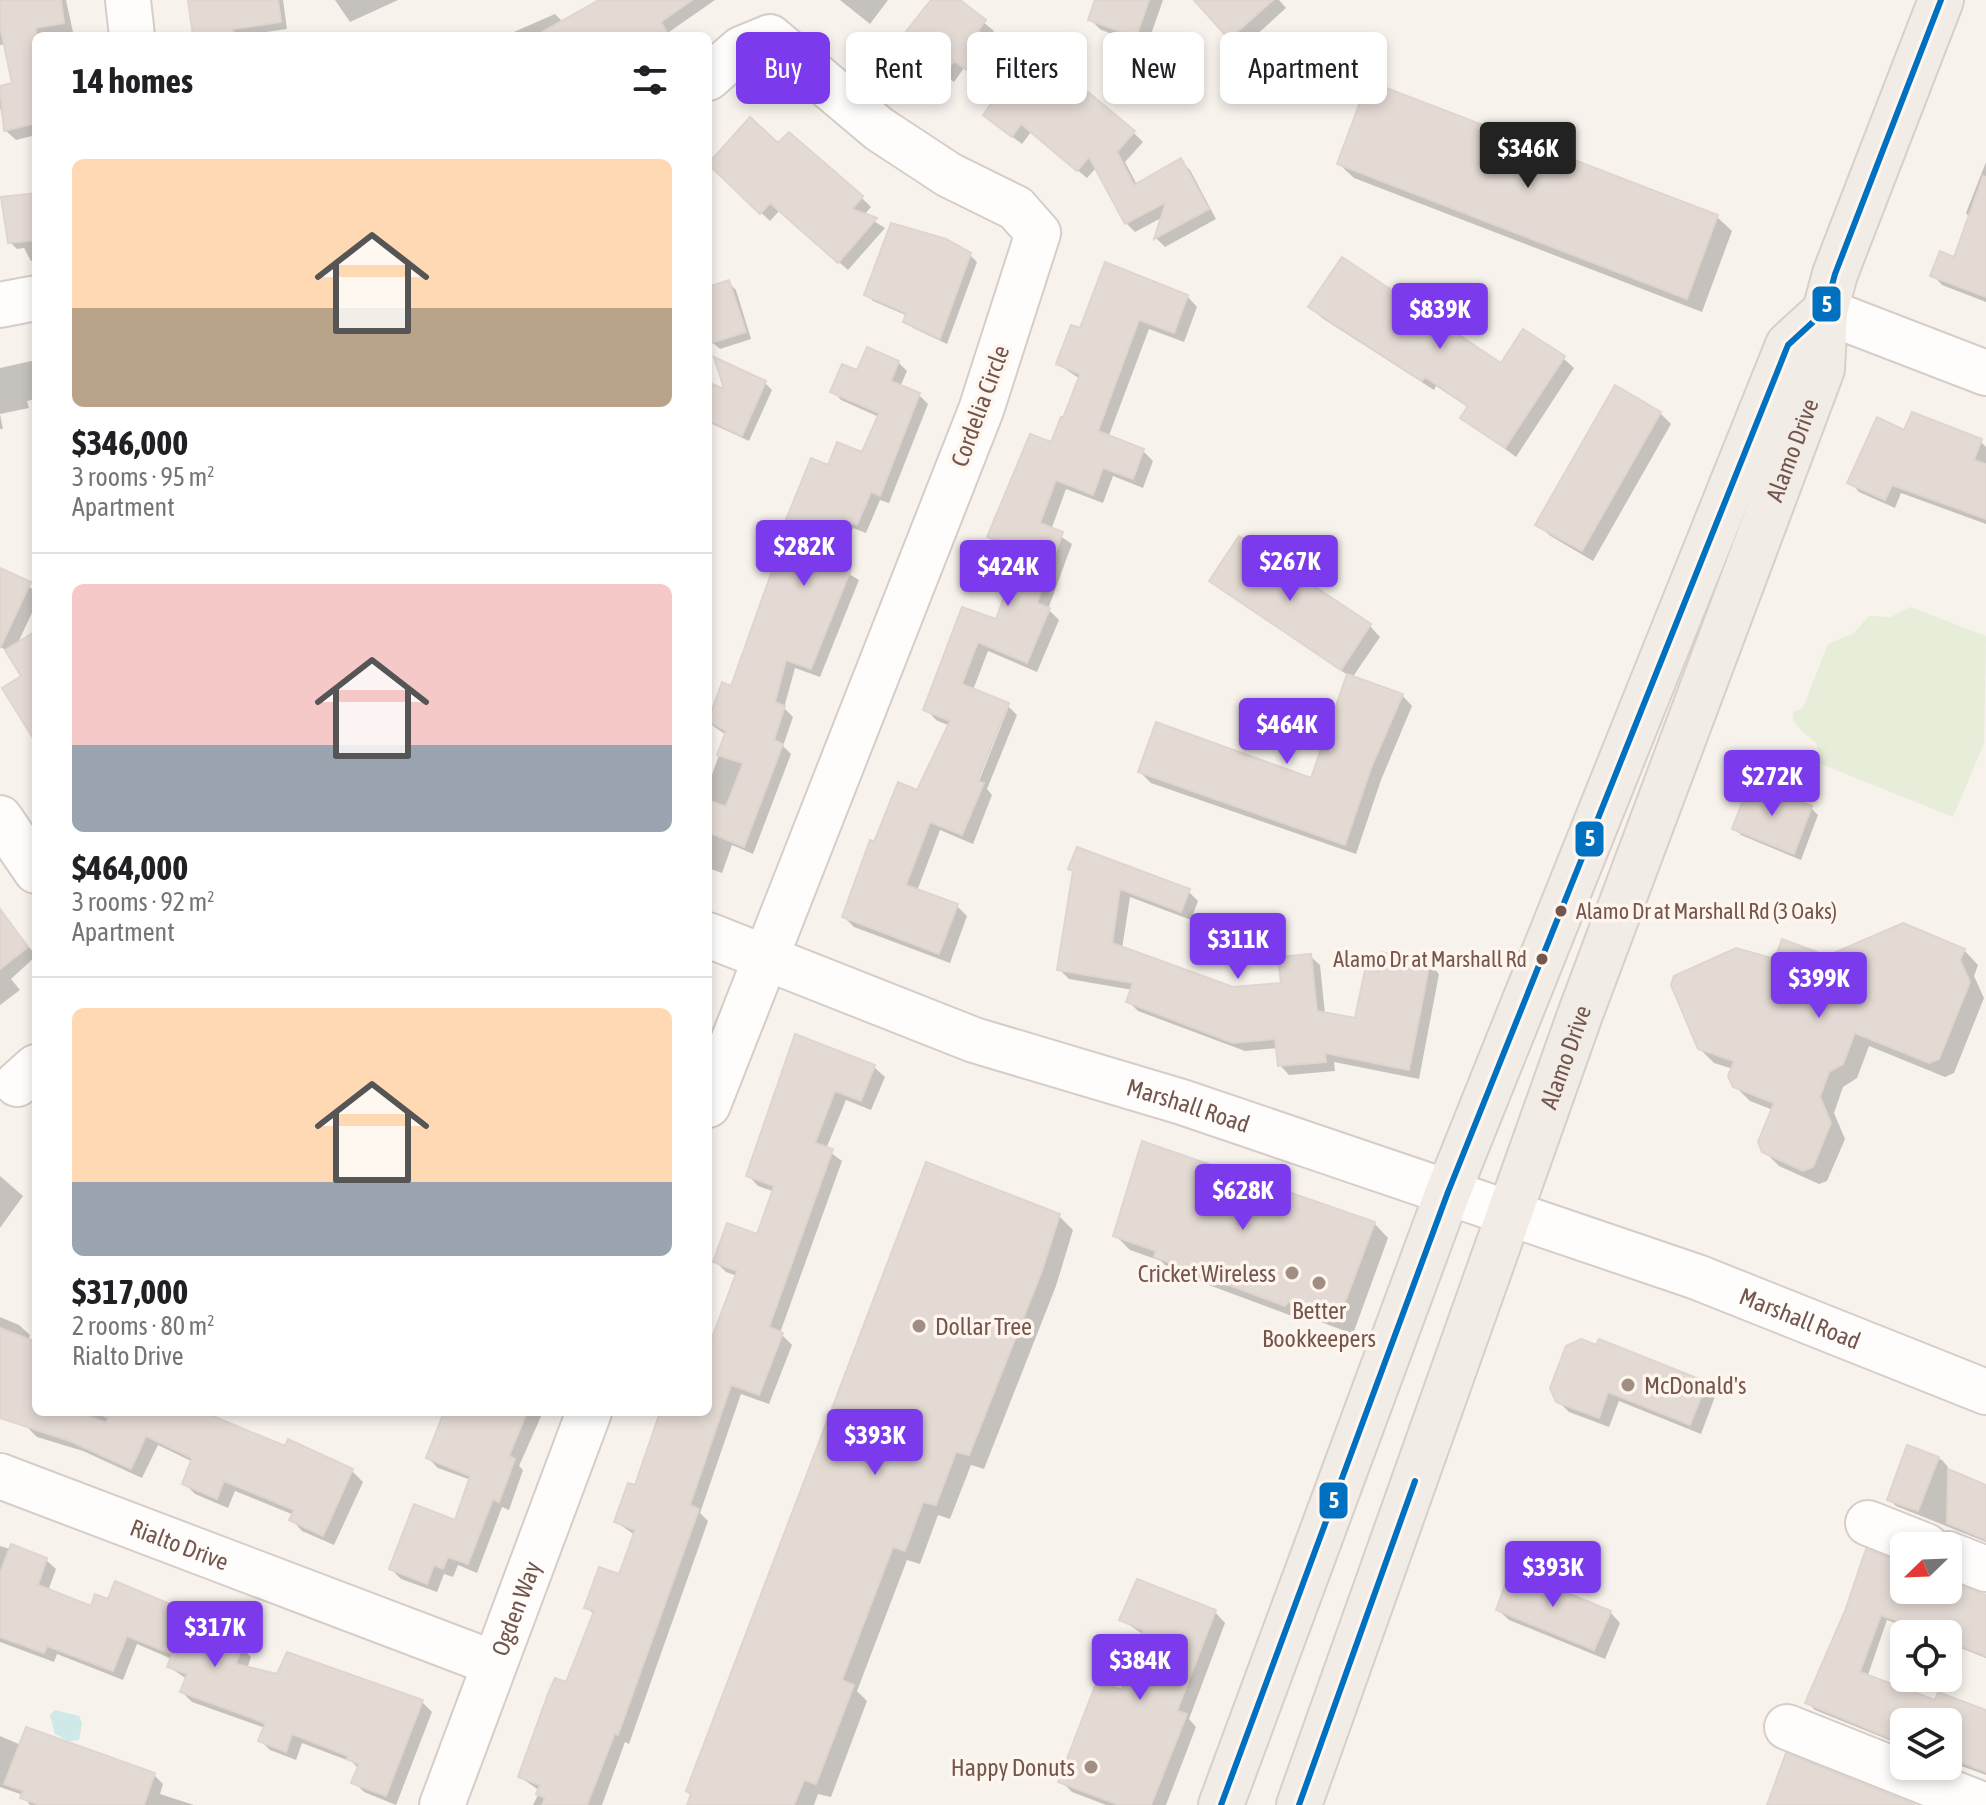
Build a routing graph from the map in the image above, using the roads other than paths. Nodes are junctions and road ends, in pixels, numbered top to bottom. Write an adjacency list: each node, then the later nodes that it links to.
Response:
1 (128, 0): 3 (street)
2 (1941, 0): 7 (main road, Alamo Drive)
3 (132, 32)
4 (712, 74): 12 (street, Cordelia Circle)
5 (32, 299): 6 (street)
6 (0, 305)
7 (1825, 311): 8 (street); 14 (main road, Alamo Drive); 15 (main road, Alamo Drive)
8 (1986, 373)
9 (0, 818): 10 (street)
10 (32, 865)
11 (712, 937): 12 (street, Marshall Road)
12 (765, 958): 13 (street); 14 (street, Marshall Road)
13 (712, 1095)
14 (1448, 1192): 15 (street, Marshall Road); 26 (main road, Alamo Drive)
15 (1511, 1213): 16 (street, Marshall Road); 27 (main road, Alamo Drive)
16 (1986, 1392)
17 (587, 1416): 23 (street, Ogden Way)
18 (0, 1476): 23 (street, Rialto Drive)
19 (1868, 1523): 20 (street)
20 (1891, 1532)
21 (1962, 1560): 22 (street)
22 (1986, 1569)
23 (493, 1663): 25 (street, Ogden Way)
24 (1787, 1727): 28 (street)
25 (442, 1805)
26 (1221, 1805)
27 (1299, 1805)
28 (1983, 1805)

